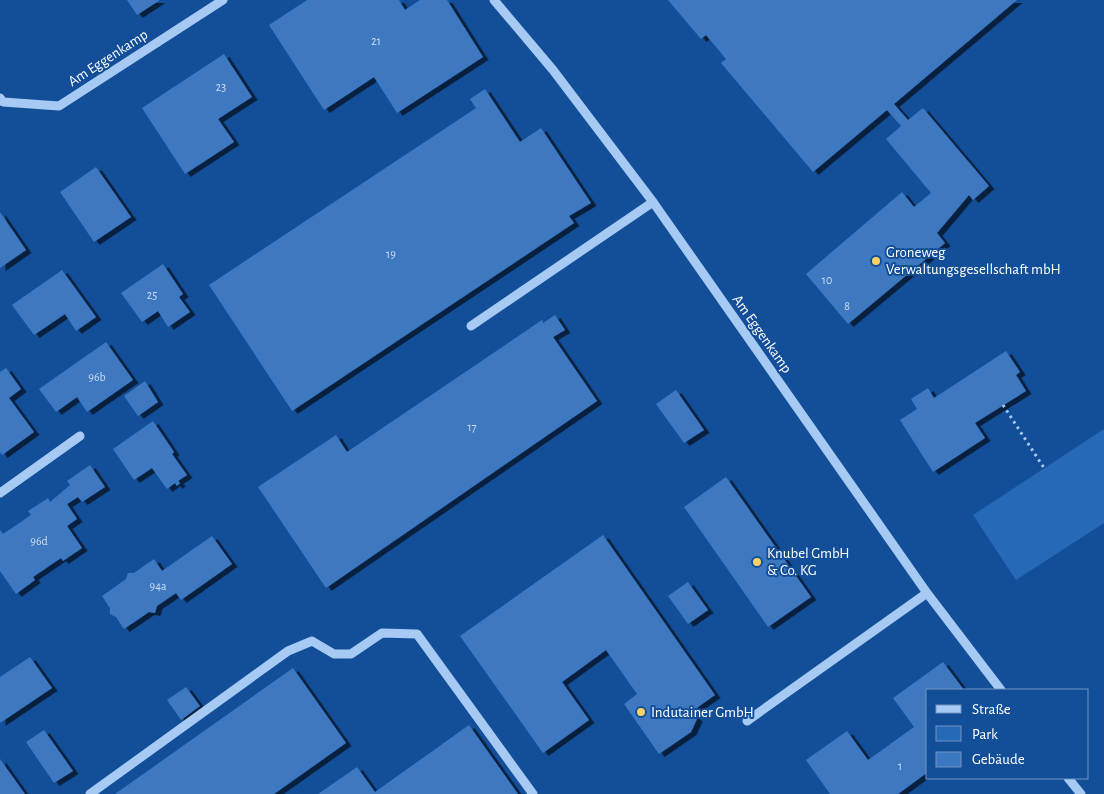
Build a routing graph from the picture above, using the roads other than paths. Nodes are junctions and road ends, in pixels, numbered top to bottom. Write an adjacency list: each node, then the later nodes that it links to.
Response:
1 (223, 0): 3 (street, Am Eggenkamp)
2 (494, 0): 4 (street, Am Eggenkamp)
3 (0, 98)
4 (653, 202): 5 (street); 8 (street, Am Eggenkamp)
5 (471, 326)
6 (80, 436): 7 (street)
7 (0, 493)
8 (927, 593): 9 (street, Am Eggenkamp); 10 (street)
9 (1000, 689)
10 (747, 721)
11 (1069, 779): 14 (street)
12 (90, 794): 13 (street)
13 (533, 794)
14 (1081, 794)

